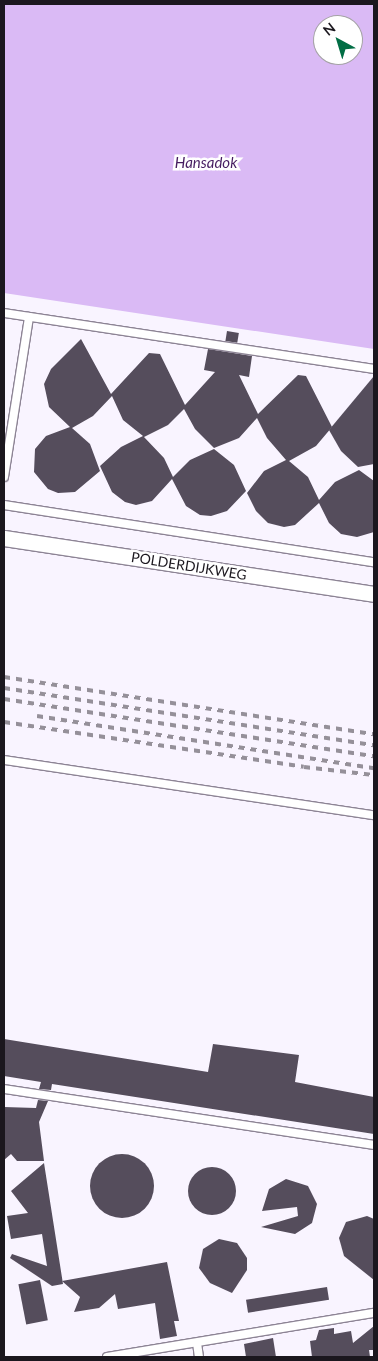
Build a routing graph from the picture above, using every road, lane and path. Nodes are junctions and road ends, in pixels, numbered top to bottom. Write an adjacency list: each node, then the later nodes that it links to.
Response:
1 (4, 312): 2 (lane)
2 (29, 317): 3 (lane); 4 (lane)
3 (374, 369)
4 (4, 477)
5 (4, 505): 7 (lane)
6 (4, 538): 8 (street, POLDERDIJKWEG)
7 (374, 562)
8 (374, 594)
9 (4, 760): 10 (lane)
10 (374, 815)
11 (4, 1089): 12 (lane)
12 (374, 1145)
13 (374, 1313): 14 (lane)
14 (196, 1343): 15 (lane); 16 (lane)
15 (107, 1357)
16 (199, 1357)

